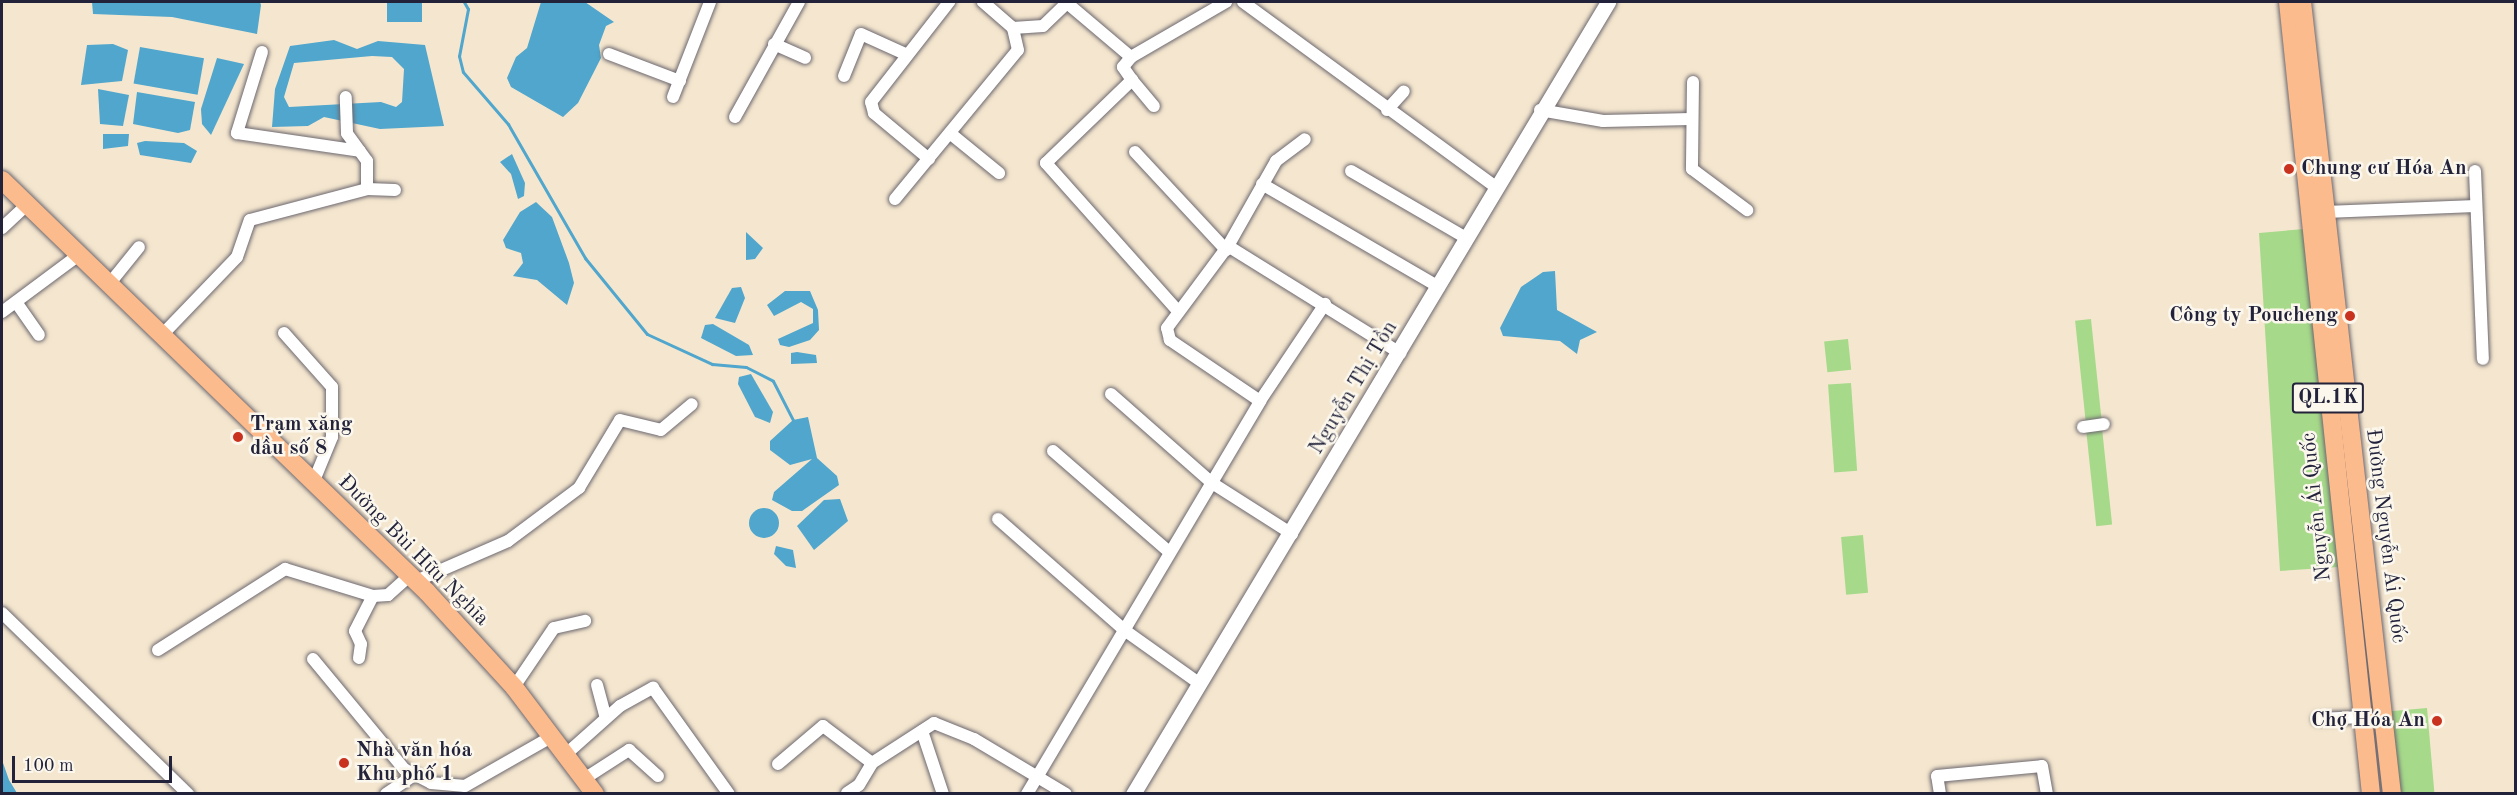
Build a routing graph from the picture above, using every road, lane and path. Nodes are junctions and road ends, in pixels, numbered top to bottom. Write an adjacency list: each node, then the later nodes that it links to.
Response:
1 (710, 2): 19 (street)
2 (798, 2): 11 (street)
3 (949, 2): 14 (street)
4 (1226, 2): 15 (street)
5 (1243, 2): 25 (street)
6 (1608, 2): 26 (street, Nguyễn Thị Tồn)
7 (2288, 2): 46 (main road, Nguyễn Ái Quốc / QL.1K)
8 (2302, 2): 46 (main road, Nguyễn Ái Quốc / QL.1K)
9 (987, 3): 10 (street)
10 (1013, 28): 15 (street); 29 (street)
11 (774, 44): 16 (street); 27 (street)
12 (262, 52): 31 (street)
13 (609, 54): 19 (street)
14 (906, 54): 17 (street); 33 (street)
15 (1131, 57): 18 (street)
16 (805, 58)
17 (844, 76)
18 (1132, 80): 24 (street); 56 (street)
19 (680, 81): 22 (street)
20 (1693, 82): 28 (street)
21 (1404, 91): 25 (street)
22 (673, 97)
23 (346, 99): 31 (street)
24 (1154, 106)
25 (1387, 110): 39 (street)
26 (1540, 110): 28 (street); 39 (street, Nguyễn Thị Tồn)
27 (735, 117)
28 (1691, 119): 45 (street)
29 (951, 134): 33 (street); 36 (street)
30 (1305, 139): 37 (street)
31 (360, 151): 40 (street)
32 (1135, 152): 50 (street)
33 (929, 159): 42 (street)
34 (1351, 171): 48 (street)
35 (2475, 171): 44 (street)
36 (999, 173)
37 (1262, 184): 50 (street); 53 (street)
38 (4, 186): 43 (main road, Đường Bùi Hữu Nghĩa)
39 (1496, 187): 48 (street, Nguyễn Thị Tồn)
40 (367, 189): 41 (street); 60 (street)
41 (395, 190)
42 (895, 200)
43 (28, 204): 47 (street); 51 (main road, Đường Bùi Hữu Nghĩa)
44 (2476, 206): 46 (street); 62 (street)
45 (1747, 210)
46 (2317, 212): 85 (main road, Nguyễn Ái Quốc / QL.1K); 109 (main road, Đường Nguyễn Ái Quốc / QL.1K)
47 (2, 228)
48 (1468, 239): 53 (street, Nguyễn Thị Tồn)
49 (139, 247): 52 (street)
50 (1227, 248): 55 (street); 56 (street)
51 (80, 254): 52 (main road, Đường Bùi Hữu Nghĩa); 54 (street)
52 (110, 283): 60 (main road, Đường Bùi Hữu Nghĩa)
53 (1439, 287): 61 (street, Nguyễn Thị Tồn)
54 (16, 302): 57 (street); 59 (street)
55 (1324, 304): 61 (street); 64 (street)
56 (1177, 310): 64 (street)
57 (2, 312)
58 (284, 333): 69 (street)
59 (39, 335)
60 (162, 335): 69 (main road, Đường Bùi Hữu Nghĩa)
61 (1400, 353): 72 (street, Nguyễn Thị Tồn)
62 (2483, 359)
63 (1111, 394): 70 (street)
64 (1260, 401): 70 (street)
65 (692, 404): 74 (street)
66 (2104, 424): 67 (street)
67 (2083, 426)
68 (1053, 451): 73 (street)
69 (313, 483): 74 (main road, Đường Bùi Hữu Nghĩa)
70 (1212, 483): 72 (street); 73 (street)
71 (998, 519): 78 (street)
72 (1292, 534): 82 (street, Nguyễn Thị Tồn)
73 (1169, 552): 78 (street)
74 (413, 578): 75 (street); 84 (main road, Đường Bùi Hữu Nghĩa)
75 (374, 596): 79 (street); 80 (street)
76 (2, 613): 99 (street)
77 (585, 621): 84 (street)
78 (1123, 629): 82 (street); 93 (street)
79 (158, 651)
80 (359, 658)
81 (313, 659): 94 (street)
82 (1200, 684): 105 (street, Nguyễn Thị Tồn)
83 (597, 685): 86 (street)
84 (514, 687): 89 (main road, Đường Bùi Hữu Nghĩa)
85 (2362, 717): 87 (street); 108 (main road, Nguyễn Ái Quốc / QL.1K)
86 (606, 718): 90 (street); 101 (street)
87 (2319, 719)
88 (922, 731): 91 (street); 93 (street); 102 (street)
89 (551, 737): 90 (main road, Đường Bùi Hữu Nghĩa); 97 (street)
90 (565, 755): 96 (main road, Đường Bùi Hữu Nghĩa)
91 (872, 763): 92 (street); 98 (street)
92 (778, 764)
93 (1038, 775): 103 (street); 104 (street)
94 (413, 776): 97 (street); 100 (street)
95 (658, 776): 96 (street)
96 (589, 786)
97 (461, 790)
98 (847, 793)
99 (188, 794)
100 (386, 794)
101 (729, 794)
102 (943, 794)
103 (1027, 794)
104 (1066, 794)
105 (1133, 794)
106 (1940, 794): 107 (street)
107 (2047, 794)
108 (2371, 794)
109 (2392, 794)

